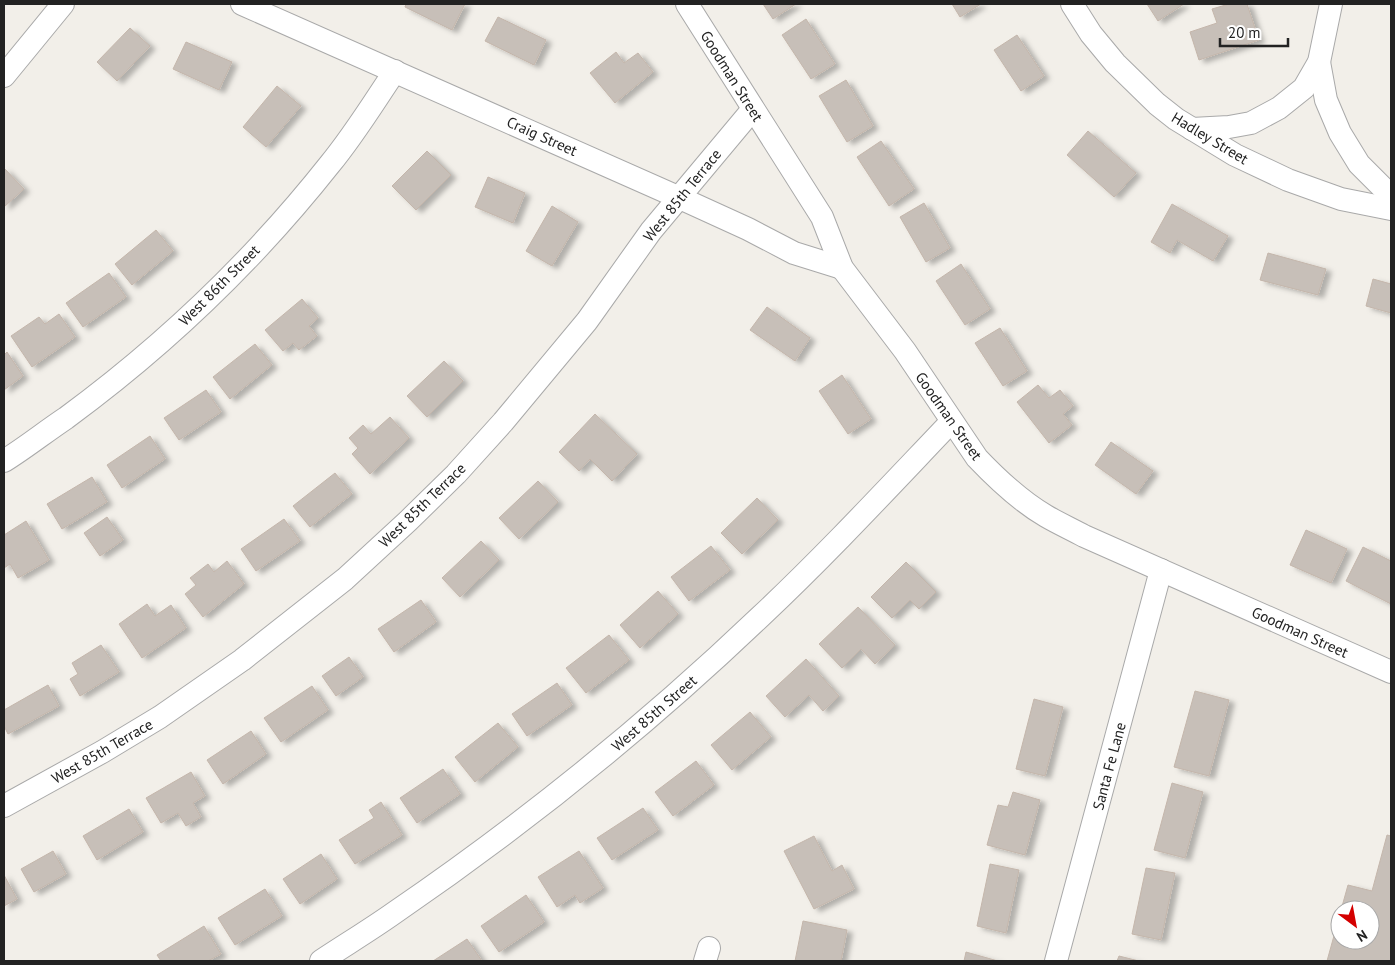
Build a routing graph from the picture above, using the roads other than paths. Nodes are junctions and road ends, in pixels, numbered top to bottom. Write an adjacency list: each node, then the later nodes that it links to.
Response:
1 (63, 4): 8 (street)
2 (242, 4): 7 (street, Craig Street)
3 (687, 4): 9 (street, Goodman Street)
4 (1072, 4): 10 (street, Hadley Street)
5 (1331, 4): 6 (street)
6 (1319, 62): 10 (street); 11 (street)
7 (395, 71): 12 (street, Craig Street); 16 (street, West 86th Street)
8 (4, 76)
9 (753, 108): 12 (street, West 85th Terrace); 14 (street, Goodman Street)
10 (1192, 129): 13 (street, Hadley Street)
11 (1391, 196)
12 (680, 198): 14 (street, Craig Street); 19 (street, West 85th Terrace)
13 (1391, 209)
14 (842, 268): 15 (street, Goodman Street)
15 (951, 422): 17 (street, Goodman Street); 20 (street, West 85th Street)
16 (4, 461)
17 (1161, 570): 18 (street, Goodman Street); 21 (street, Santa Fe Lane)
18 (1391, 672)
19 (4, 806)
20 (320, 961)
21 (1056, 961)

